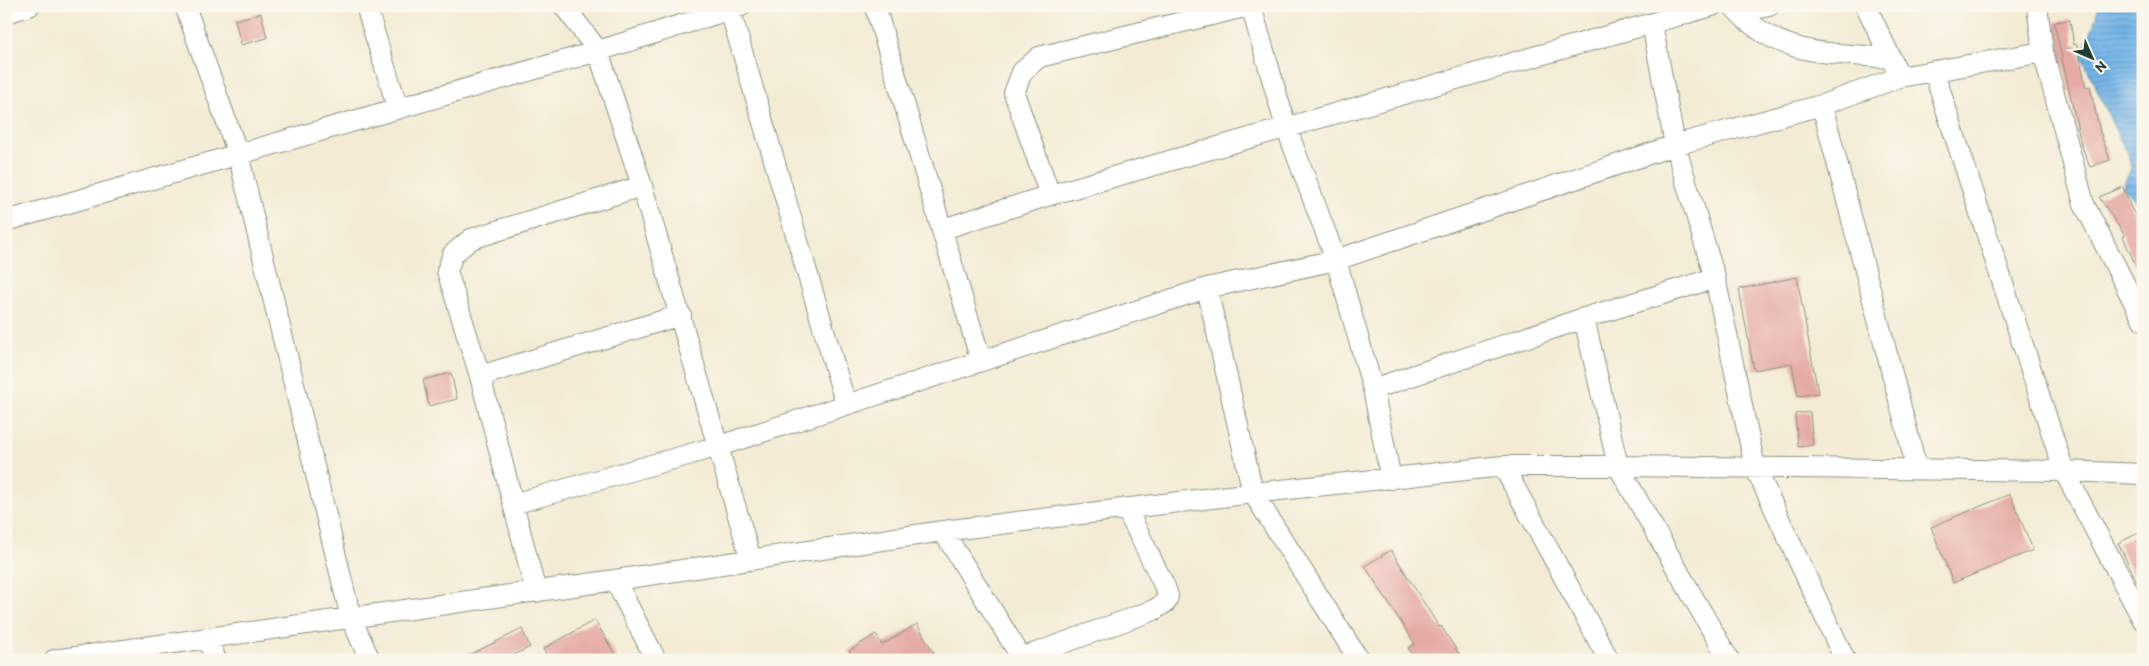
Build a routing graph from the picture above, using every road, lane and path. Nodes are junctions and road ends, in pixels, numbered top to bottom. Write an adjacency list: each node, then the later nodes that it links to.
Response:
1 (29, 6): 13 (street)
2 (185, 6): 24 (street)
3 (366, 6): 21 (street)
4 (564, 6): 15 (street)
5 (874, 6): 28 (street)
6 (1250, 6): 22 (street); 26 (street)
7 (1712, 6): 14 (street)
8 (1769, 6): 12 (street)
9 (1866, 6): 17 (street)
10 (2037, 6): 16 (street)
11 (736, 8): 15 (street); 38 (street)
12 (1736, 9): 17 (street)
13 (6, 13)
14 (1652, 24): 22 (street); 23 (street)
15 (598, 51): 21 (street); 25 (street)
16 (2044, 52): 18 (street); 34 (street)
17 (1891, 58): 19 (street)
18 (1934, 72): 19 (street); 44 (street)
19 (1900, 77): 20 (street)
20 (1822, 105): 23 (street); 43 (street)
21 (398, 109): 24 (street)
22 (1286, 127): 26 (street); 29 (street)
23 (1675, 145): 29 (street); 30 (street)
24 (238, 154): 27 (street); 54 (street)
25 (642, 186): 32 (street); 36 (street)
26 (1050, 195): 28 (street)
27 (6, 221)
28 (943, 229): 35 (street)
29 (1336, 260): 31 (street); 37 (street)
30 (1715, 278): 33 (street); 42 (street)
31 (1207, 288): 35 (street); 47 (street)
32 (681, 315): 36 (street); 39 (street)
33 (1584, 318): 37 (street); 41 (street)
34 (2143, 320)
35 (981, 361): 38 (street)
36 (480, 376): 48 (street)
37 (1373, 389): 46 (street)
38 (846, 405): 39 (street)
39 (718, 446): 48 (street); 51 (street)
40 (1503, 466): 41 (street); 46 (street); 63 (street)
41 (1618, 466): 42 (street); 64 (street)
42 (1755, 467): 43 (street); 65 (street)
43 (1917, 469): 44 (street)
44 (2064, 471): 45 (street); 55 (street)
45 (2143, 474)
46 (1391, 479): 47 (street)
47 (1253, 492): 49 (street); 62 (street)
48 (514, 504): 53 (street)
49 (1126, 508): 50 (street); 57 (street)
50 (943, 531): 51 (street); 57 (street)
51 (751, 560): 52 (street)
52 (615, 580): 53 (street); 61 (street)
53 (536, 592): 54 (street)
54 (351, 618): 56 (street); 60 (street)
55 (2143, 620)
56 (207, 638): 58 (street); 59 (street)
57 (1023, 659)
58 (55, 660)
59 (216, 660)
60 (370, 660)
61 (656, 660)
62 (1359, 660)
63 (1609, 660)
64 (1729, 660)
65 (1845, 660)

